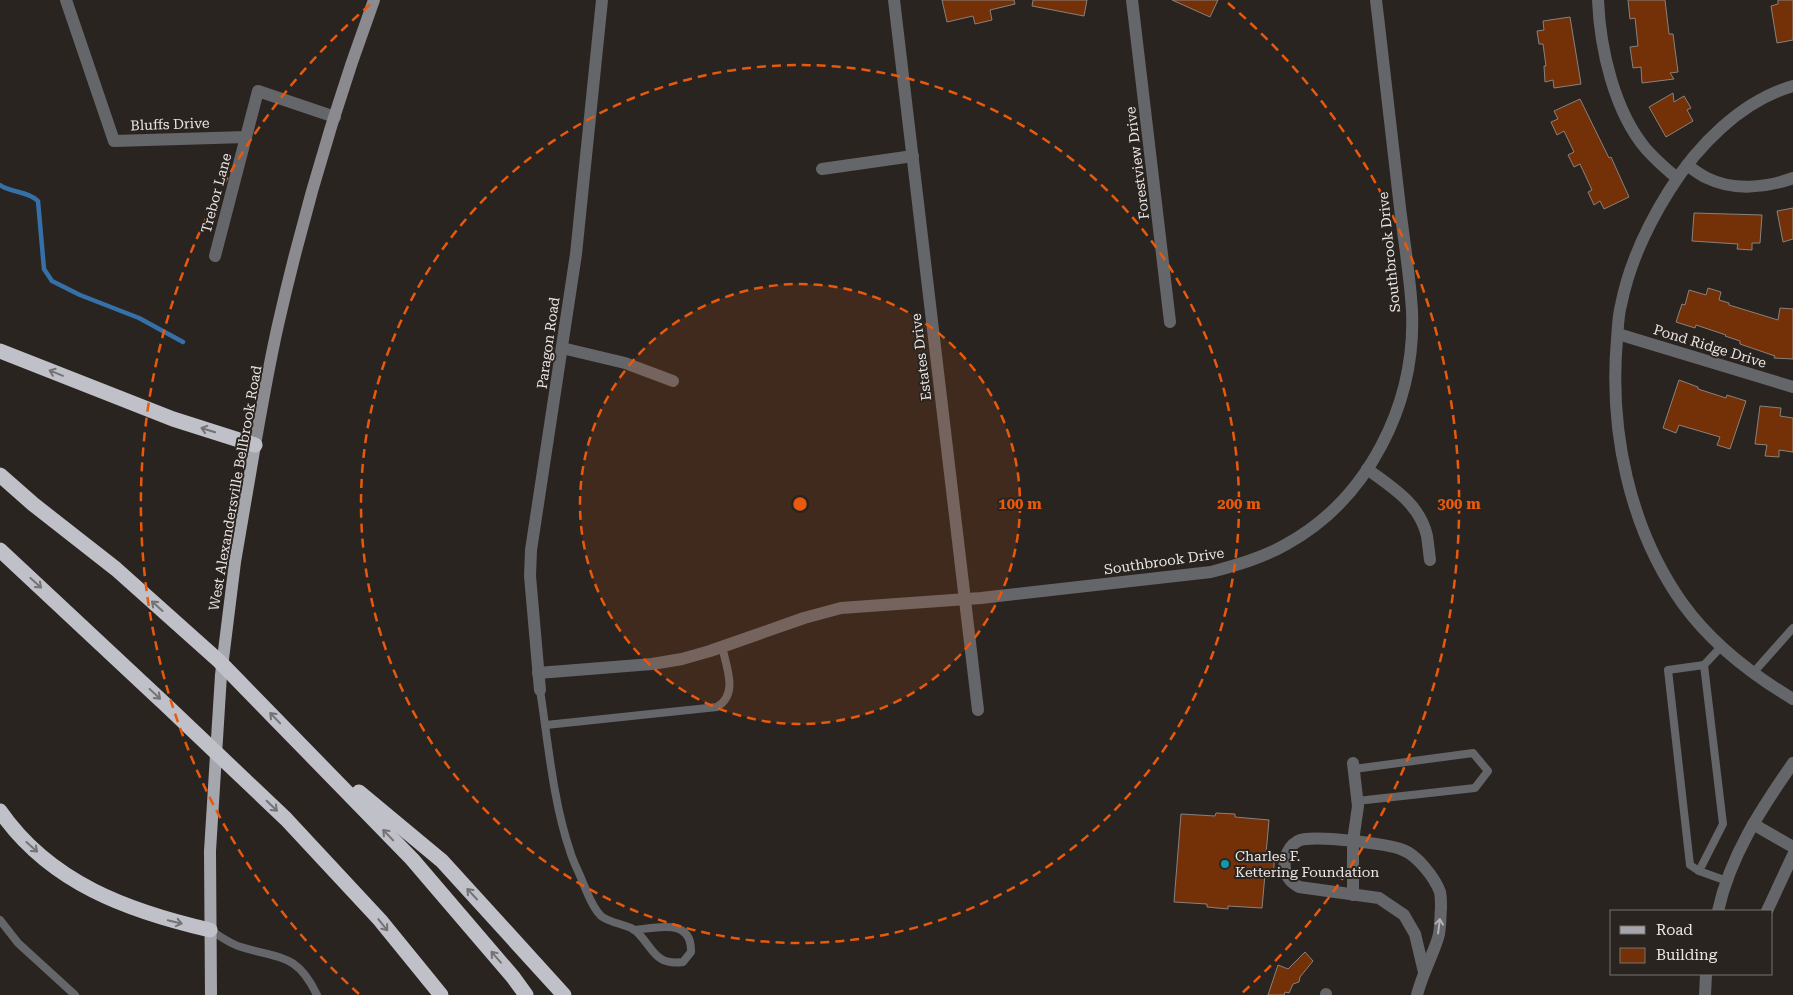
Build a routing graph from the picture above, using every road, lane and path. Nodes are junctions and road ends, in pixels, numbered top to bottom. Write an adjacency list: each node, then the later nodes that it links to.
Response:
1 (66, 0): 10 (street, Bluffs Drive)
2 (374, 0): 9 (main road, West Alexandersville Bellbrook Road)
3 (602, 0): 19 (street, Paragon Road)
4 (894, 0): 11 (street, Estates Drive)
5 (1132, 0): 17 (street, Forestview Drive)
6 (1376, 0): 24 (street, Southbrook Drive)
7 (1598, 0): 14 (street)
8 (1793, 86): 12 (street)
9 (335, 117): 10 (street); 23 (main road, West Alexandersville Bellbrook Road)
10 (246, 137): 16 (street, Trebor Lane)
11 (913, 156): 13 (street); 28 (street, Estates Drive)
12 (1687, 165): 14 (street); 15 (street)
13 (822, 169)
14 (1677, 178): 18 (street)
15 (1793, 178)
16 (215, 256)
17 (1170, 322)
18 (1618, 334): 22 (street, Pond Ridge Drive); 33 (street)
19 (562, 348): 21 (street); 35 (street, Paragon Road)
20 (0, 351): 23 (highway, one-way to 20)
21 (673, 381)
22 (1793, 387)
23 (255, 445): 56 (main road, West Alexandersville Bellbrook Road)
24 (1368, 469): 27 (street); 28 (street, Southbrook Drive)
25 (0, 475): 41 (highway, one-way to 25)
26 (0, 550): 63 (highway, one-way to 63)
27 (1430, 560)
28 (966, 599): 32 (street, Southbrook Drive); 39 (street, Estates Drive)
29 (1793, 628): 30 (lane)
30 (1786, 636): 31 (lane); 36 (lane)
31 (1793, 641)
32 (722, 646): 35 (street, Southbrook Drive); 40 (lane)
33 (1721, 647): 34 (lane); 36 (street)
34 (1704, 665): 50 (lane); 50 (lane)
35 (538, 673): 37 (street, Paragon Road)
36 (1753, 673): 38 (street)
37 (540, 690): 40 (lane)
38 (1793, 699)
39 (978, 710)
40 (546, 725): 57 (lane)
41 (296, 740): 64 (highway, one-way to 41); 65 (highway, one-way to 41)
42 (1793, 763): 46 (street)
43 (1353, 766): 44 (street); 44 (lane)
44 (1357, 800): 47 (street)
45 (0, 811): 56 (highway, one-way to 56)
46 (1753, 824): 48 (street); 51 (street)
47 (1353, 841): 52 (street); 52 (street); 58 (street, one-way to 47)
48 (1793, 847)
49 (1793, 855): 54 (street)
50 (1699, 871): 51 (lane)
51 (1727, 881): 53 (street)
52 (1353, 895): 58 (street)
53 (1718, 910)
54 (1766, 910)
55 (0, 920): 60 (lane)
56 (210, 930): 61 (main road, West Alexandersville Bellbrook Road); 62 (lane)
57 (634, 930): 57 (lane)
58 (1424, 972): 66 (street)
59 (1706, 975): 67 (street)
60 (75, 995)
61 (211, 995)
62 (316, 995)
63 (439, 995)
64 (526, 995)
65 (564, 995)
66 (1417, 995)
67 (1705, 995)

